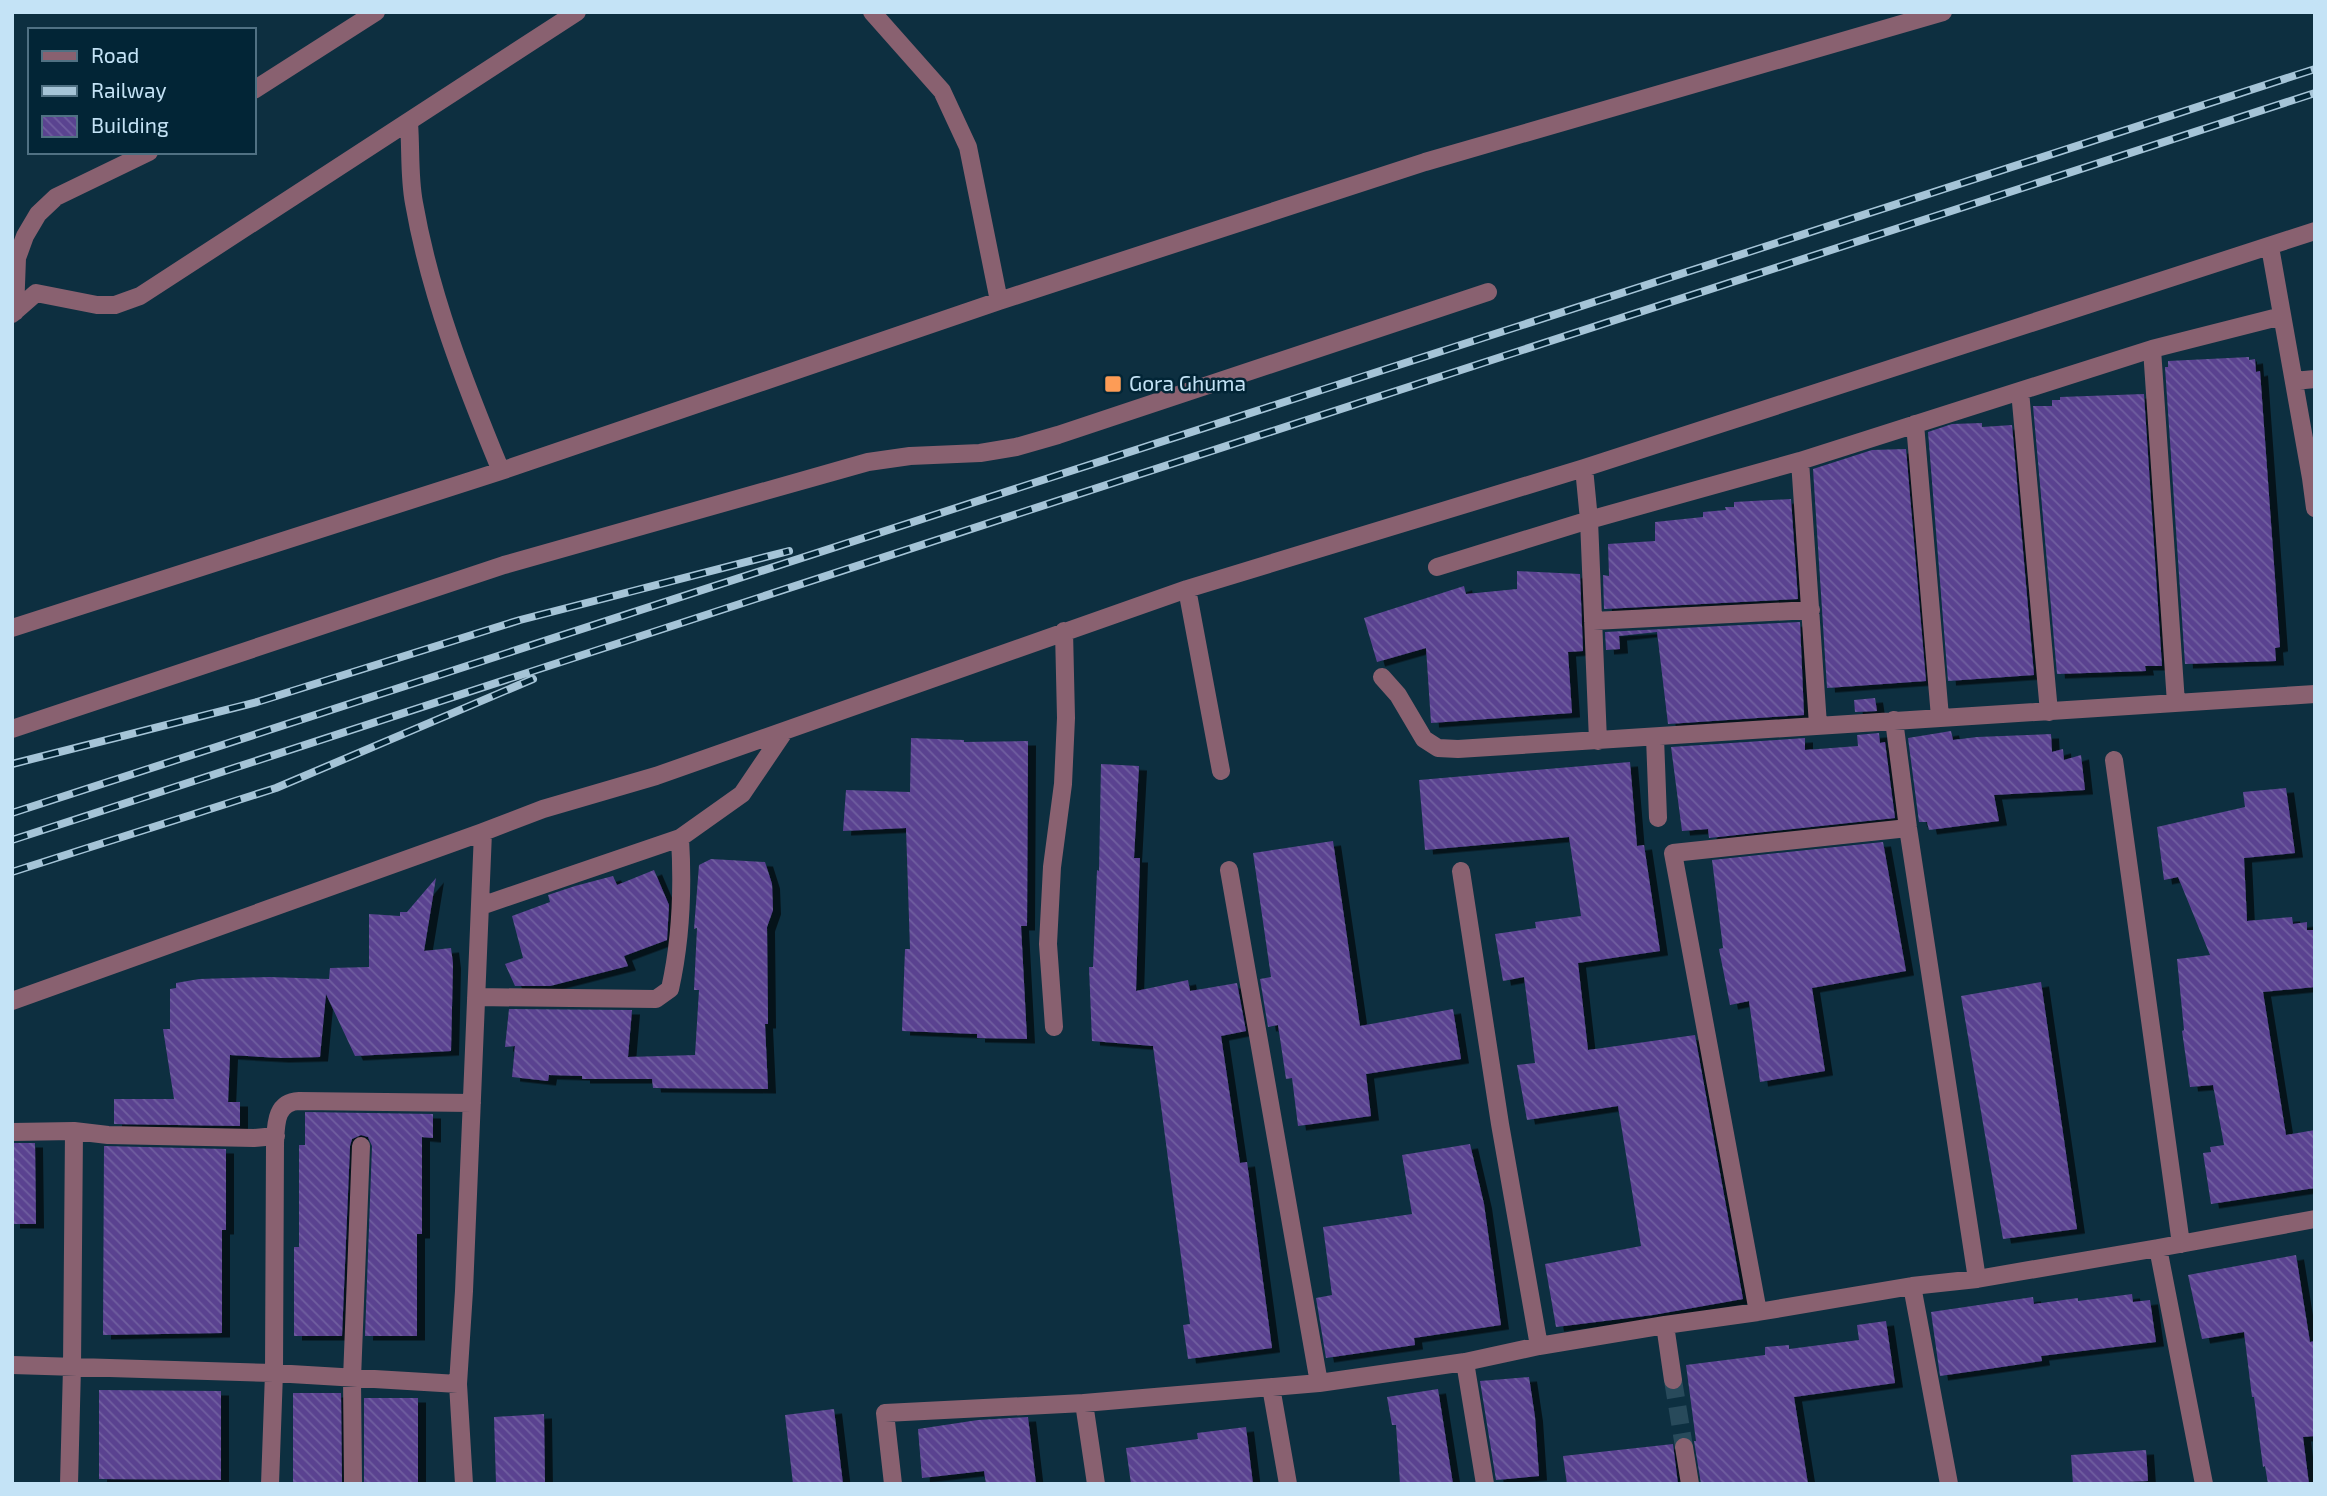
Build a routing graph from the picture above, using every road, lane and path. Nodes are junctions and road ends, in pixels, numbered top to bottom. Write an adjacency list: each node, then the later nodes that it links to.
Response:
1 (376, 12): 5 (street)
2 (577, 12): 6 (street)
3 (872, 12): 11 (street)
4 (1943, 12): 11 (street)
5 (256, 89)
6 (409, 123): 12 (street); 21 (street)
7 (145, 154): 12 (street)
8 (2315, 231): 9 (street)
9 (2270, 247): 13 (street); 20 (street)
10 (1488, 292): 38 (street)
11 (999, 301): 21 (street)
12 (14, 313)
13 (2282, 316): 14 (street); 16 (street)
14 (2152, 349): 17 (street); 33 (street)
15 (2315, 379): 16 (street)
16 (2294, 382): 22 (street)
17 (2020, 391): 18 (street); 34 (street)
18 (1915, 424): 19 (street); 35 (street)
19 (1800, 461): 24 (street); 27 (street)
20 (1584, 468): 24 (street); 26 (street)
21 (501, 471): 29 (street)
22 (2313, 477): 23 (street)
23 (2315, 508)
24 (1590, 520): 25 (street); 28 (street)
25 (1437, 567)
26 (1187, 589): 30 (street); 43 (street)
27 (1811, 610): 28 (street); 37 (street)
28 (1593, 621): 41 (street)
29 (12, 628)
30 (1063, 631): 39 (street); 53 (street)
31 (1382, 677): 41 (street)
32 (2315, 694): 33 (street)
33 (2176, 703): 34 (street)
34 (2049, 712): 35 (street)
35 (1940, 717): 36 (street)
36 (1894, 720): 37 (street); 45 (street)
37 (1818, 726): 40 (street)
38 (12, 729)
39 (784, 732): 46 (street); 47 (street)
40 (1655, 737): 41 (street); 44 (street)
41 (1598, 741)
42 (2115, 760): 60 (street)
43 (1221, 771)
44 (1658, 818)
45 (1908, 828): 62 (street); 64 (street)
46 (483, 832): 50 (street); 52 (street)
47 (680, 838): 50 (street); 51 (street)
48 (1229, 870): 73 (street)
49 (1461, 871): 66 (street)
50 (481, 906): 51 (street)
51 (476, 997): 54 (street)
52 (12, 1001)
53 (1054, 1027)
54 (472, 1103): 57 (street); 74 (street)
55 (74, 1131): 56 (street); 57 (street); 69 (street)
56 (12, 1132)
57 (276, 1136): 70 (street)
58 (361, 1146): 71 (street)
59 (2315, 1219): 60 (street)
60 (2181, 1244): 61 (street)
61 (2158, 1248): 62 (street); 88 (street)
62 (1977, 1279): 63 (street)
63 (1912, 1286): 64 (street); 87 (street)
64 (1758, 1312): 65 (street)
65 (1665, 1325): 66 (street); 72 (street)
66 (1539, 1346): 67 (street)
67 (1465, 1362): 73 (street); 85 (street)
68 (12, 1365): 69 (street)
69 (72, 1367): 70 (street); 78 (street)
70 (274, 1373): 71 (street); 79 (street)
71 (352, 1379): 74 (street); 80 (street)
72 (1673, 1380)
73 (1319, 1383): 75 (street)
74 (458, 1384): 81 (street)
75 (1271, 1387): 76 (street); 84 (street)
76 (1084, 1403): 82 (street); 83 (street)
77 (1684, 1447): 86 (street)
78 (69, 1484)
79 (270, 1484)
80 (353, 1484)
81 (464, 1484)
82 (893, 1484)
83 (1097, 1484)
84 (1288, 1484)
85 (1485, 1484)
86 (1690, 1484)
87 (1948, 1484)
88 (2204, 1484)

